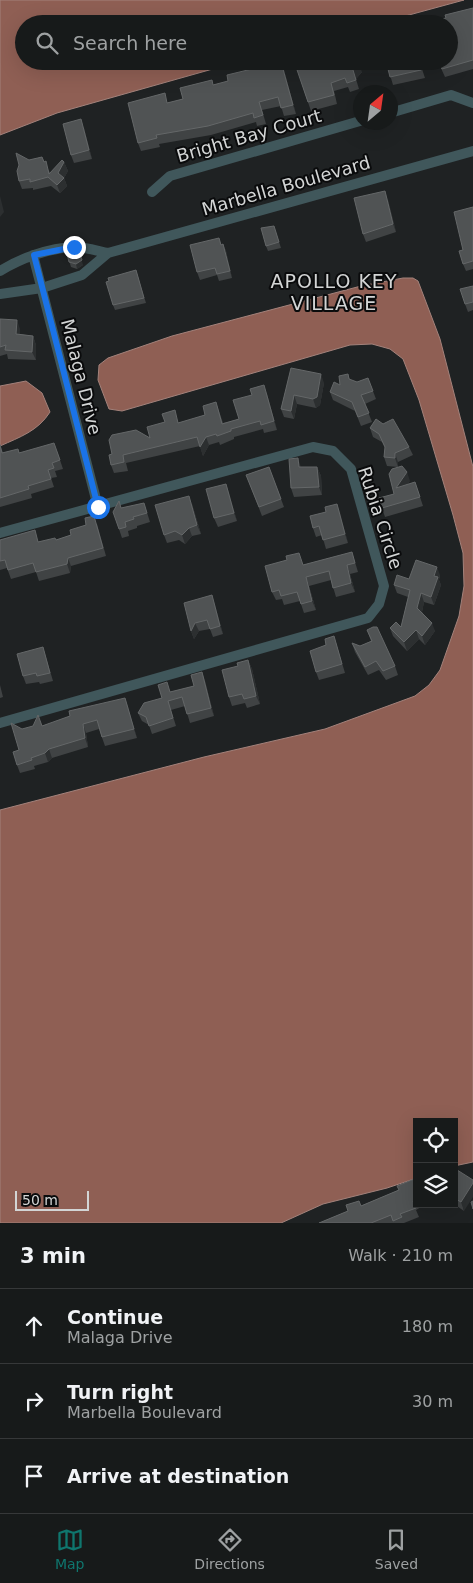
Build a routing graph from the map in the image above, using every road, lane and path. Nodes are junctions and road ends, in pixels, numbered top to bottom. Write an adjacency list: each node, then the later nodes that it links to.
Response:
1 (473, 103): 2 (street)
2 (398, 111)
3 (353, 123): 5 (street, Bright Bay Court)
4 (473, 151): 6 (street, Marbella Boulevard)
5 (152, 192)
6 (108, 253): 7 (street, Marbella Boulevard); 9 (street, Marbella Boulevard)
7 (34, 255): 8 (street, Marbella Boulevard); 9 (street, Malaga Drive)
8 (0, 271)
9 (42, 288): 10 (street, Marbella Boulevard); 11 (street, Malaga Drive)
10 (0, 294)
11 (98, 507): 12 (street, Rubia Circle); 13 (street, Rubia Circle)
12 (0, 533)
13 (0, 723)

